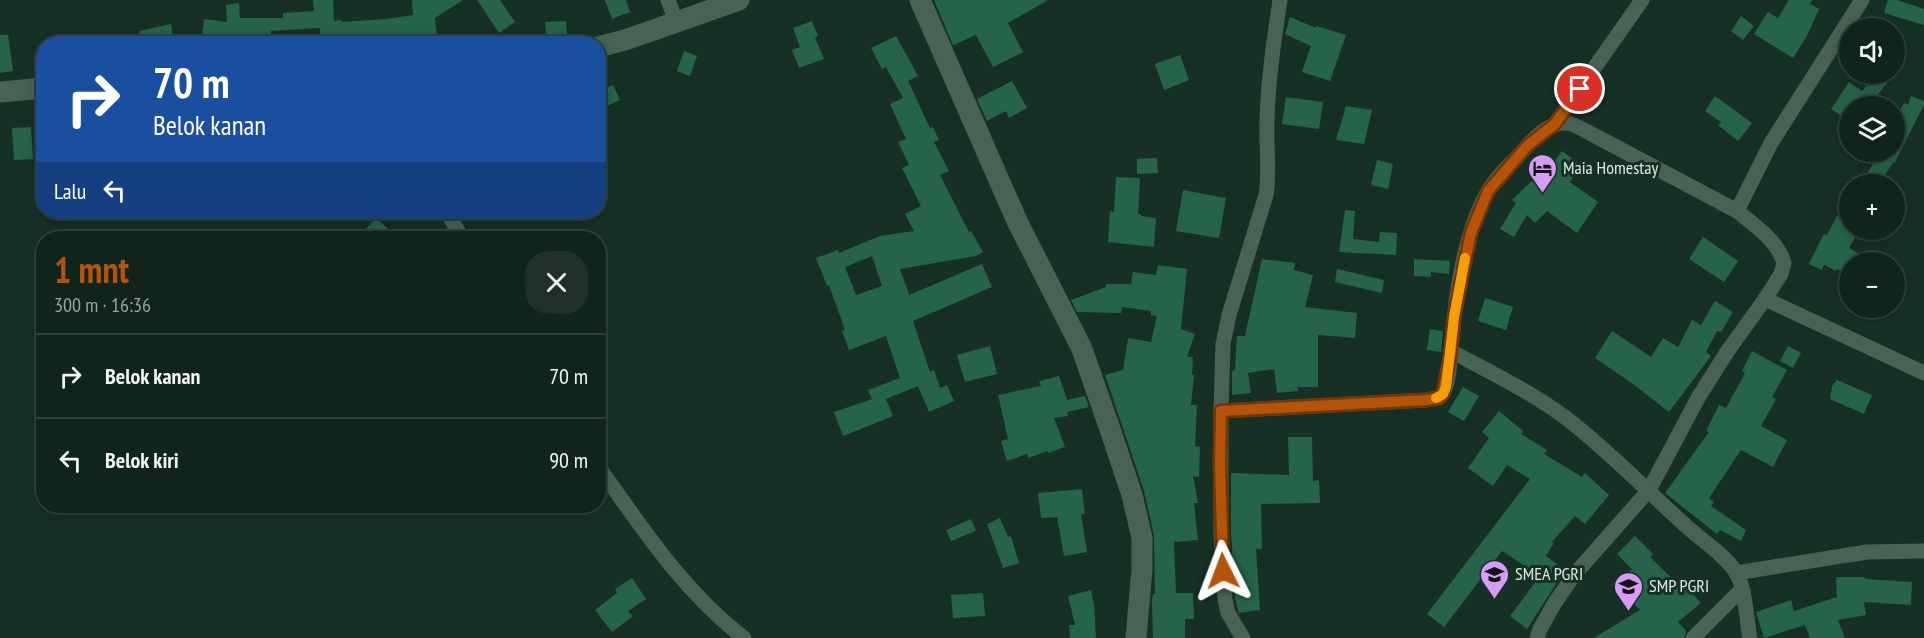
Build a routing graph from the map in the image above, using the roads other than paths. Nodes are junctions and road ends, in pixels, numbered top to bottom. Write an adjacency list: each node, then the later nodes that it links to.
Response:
1 (668, 0): 7 (street)
2 (739, 0): 7 (street)
3 (920, 0): 23 (street)
4 (1280, 0): 16 (street)
5 (1642, 0): 11 (street)
6 (1862, 0): 12 (street)
7 (676, 22): 8 (street)
8 (606, 44)
9 (36, 89): 10 (street)
10 (0, 92)
11 (1555, 124): 12 (street); 14 (street)
12 (1737, 211): 13 (street)
13 (1765, 299): 15 (street); 18 (street)
14 (1451, 351): 16 (street); 18 (street)
15 (1924, 373)
16 (1221, 411): 24 (street)
17 (606, 477): 22 (street)
18 (1649, 490): 20 (street); 25 (street)
19 (1924, 551): 20 (street)
20 (1737, 573): 21 (street)
21 (1742, 590): 26 (street); 27 (street)
22 (744, 638)
23 (1136, 638)
24 (1243, 638)
25 (1537, 638)
26 (1693, 638)
27 (1750, 638)

